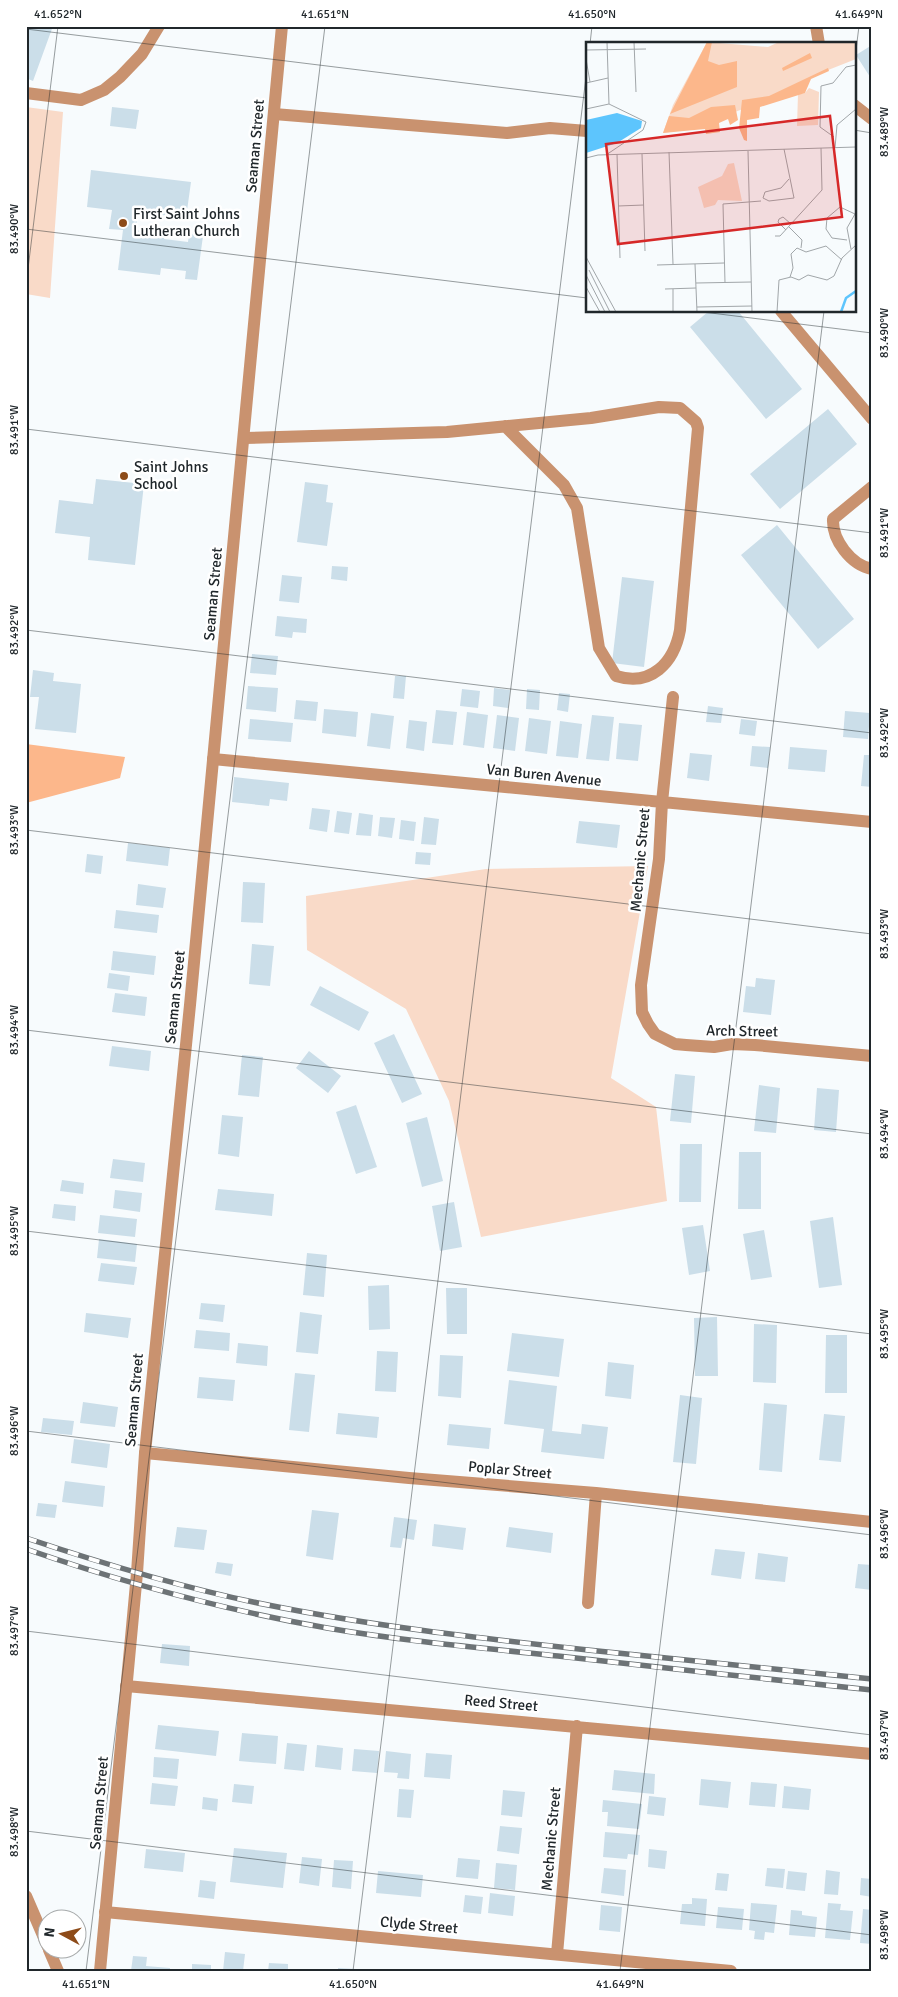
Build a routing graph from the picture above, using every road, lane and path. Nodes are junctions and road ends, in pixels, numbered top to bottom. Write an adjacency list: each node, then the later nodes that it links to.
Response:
1 (159, 26): 5 (street)
2 (282, 26): 7 (street, Seaman Street)
3 (816, 26): 4 (street)
4 (819, 42)
5 (26, 94)
6 (856, 107): 8 (street)
7 (274, 114): 9 (street); 13 (street, Seaman Street)
8 (872, 120)
9 (586, 131)
10 (783, 312): 11 (street)
11 (872, 419)
12 (505, 426): 12 (street); 13 (street)
13 (244, 438): 17 (street, Seaman Street)
14 (872, 487): 15 (street)
15 (872, 570)
16 (673, 697): 18 (street, Mechanic Street)
17 (213, 759): 18 (street, Van Buren Avenue); 22 (street, Seaman Street)
18 (662, 802): 19 (street, Van Buren Avenue); 20 (street, Mechanic Street)
19 (872, 822)
20 (648, 1024): 21 (street, Arch Street)
21 (872, 1056)
22 (145, 1453): 23 (street, Poplar Street); 26 (street, Seaman Street)
23 (596, 1493): 24 (street, Poplar Street); 25 (street)
24 (872, 1522)
25 (588, 1603)
26 (126, 1686): 27 (street, Reed Street); 30 (street, Seaman Street)
27 (577, 1726): 28 (street, Reed Street); 32 (street, Mechanic Street)
28 (872, 1754)
29 (26, 1896): 31 (street)
30 (105, 1912): 32 (street, Clyde Street); 33 (street, Seaman Street)
31 (38, 1924)
32 (557, 1954): 34 (street, Clyde Street)
33 (100, 1971)
34 (730, 1971)

